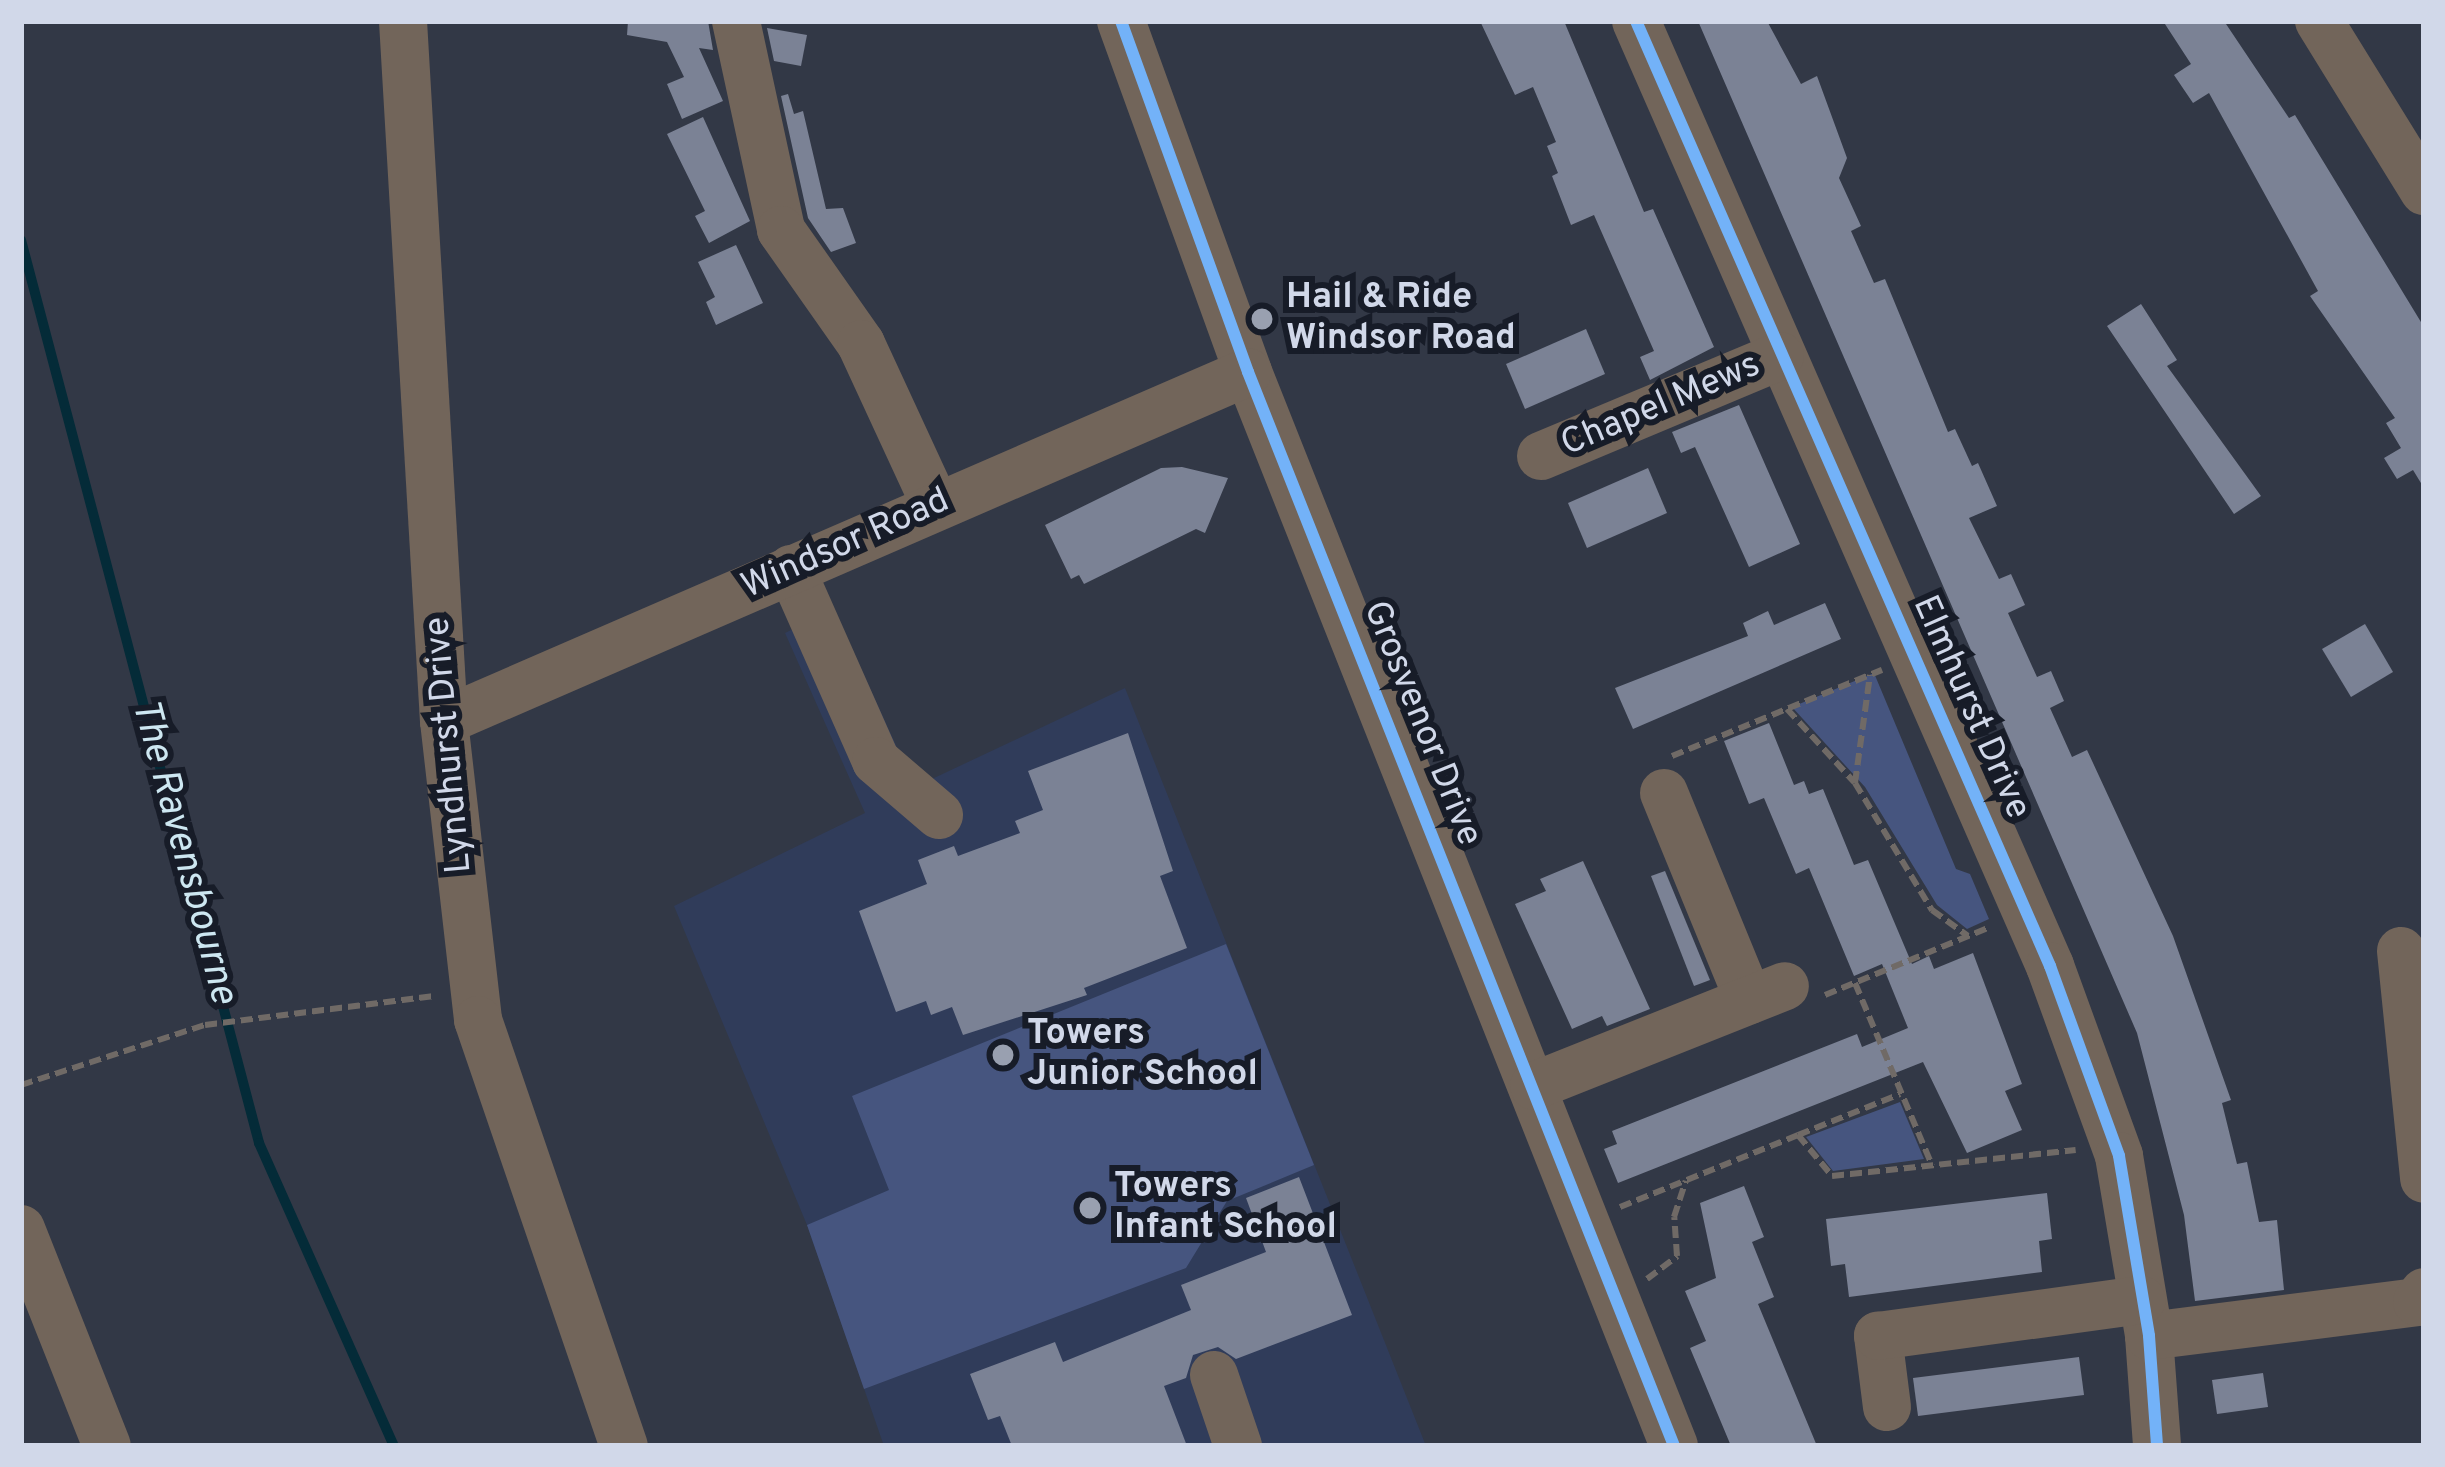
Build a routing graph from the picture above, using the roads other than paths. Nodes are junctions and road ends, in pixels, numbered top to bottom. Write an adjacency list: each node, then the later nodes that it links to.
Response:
1 (403, 21): 12 (street, Lyndhurst Drive)
2 (736, 21): 10 (street)
3 (1120, 21): 8 (street, Grosvenor Drive)
4 (1636, 21): 7 (street, Elmhurst Drive)
5 (2319, 21): 6 (street)
6 (2424, 191)
7 (1780, 356): 9 (street, Chapel Mews); 20 (street, Elmhurst Drive)
8 (1249, 372): 10 (street, Windsor Road); 16 (street, Grosvenor Drive)
9 (1541, 456)
10 (936, 506): 11 (street, Windsor Road)
11 (791, 569): 12 (street, Windsor Road); 14 (street)
12 (444, 721): 24 (street, Lyndhurst Drive)
13 (1664, 793): 16 (street)
14 (939, 815)
15 (2401, 951): 17 (street)
16 (1534, 1086): 26 (street, Grosvenor Drive)
17 (2424, 1179)
18 (21, 1229): 23 (street)
19 (2424, 1292): 20 (street)
20 (2145, 1318): 22 (street); 27 (street, Elmhurst Drive)
21 (1214, 1375): 25 (street)
22 (1887, 1407)
23 (107, 1446)
24 (624, 1446)
25 (1238, 1446)
26 (1674, 1446)
27 (2157, 1446)

